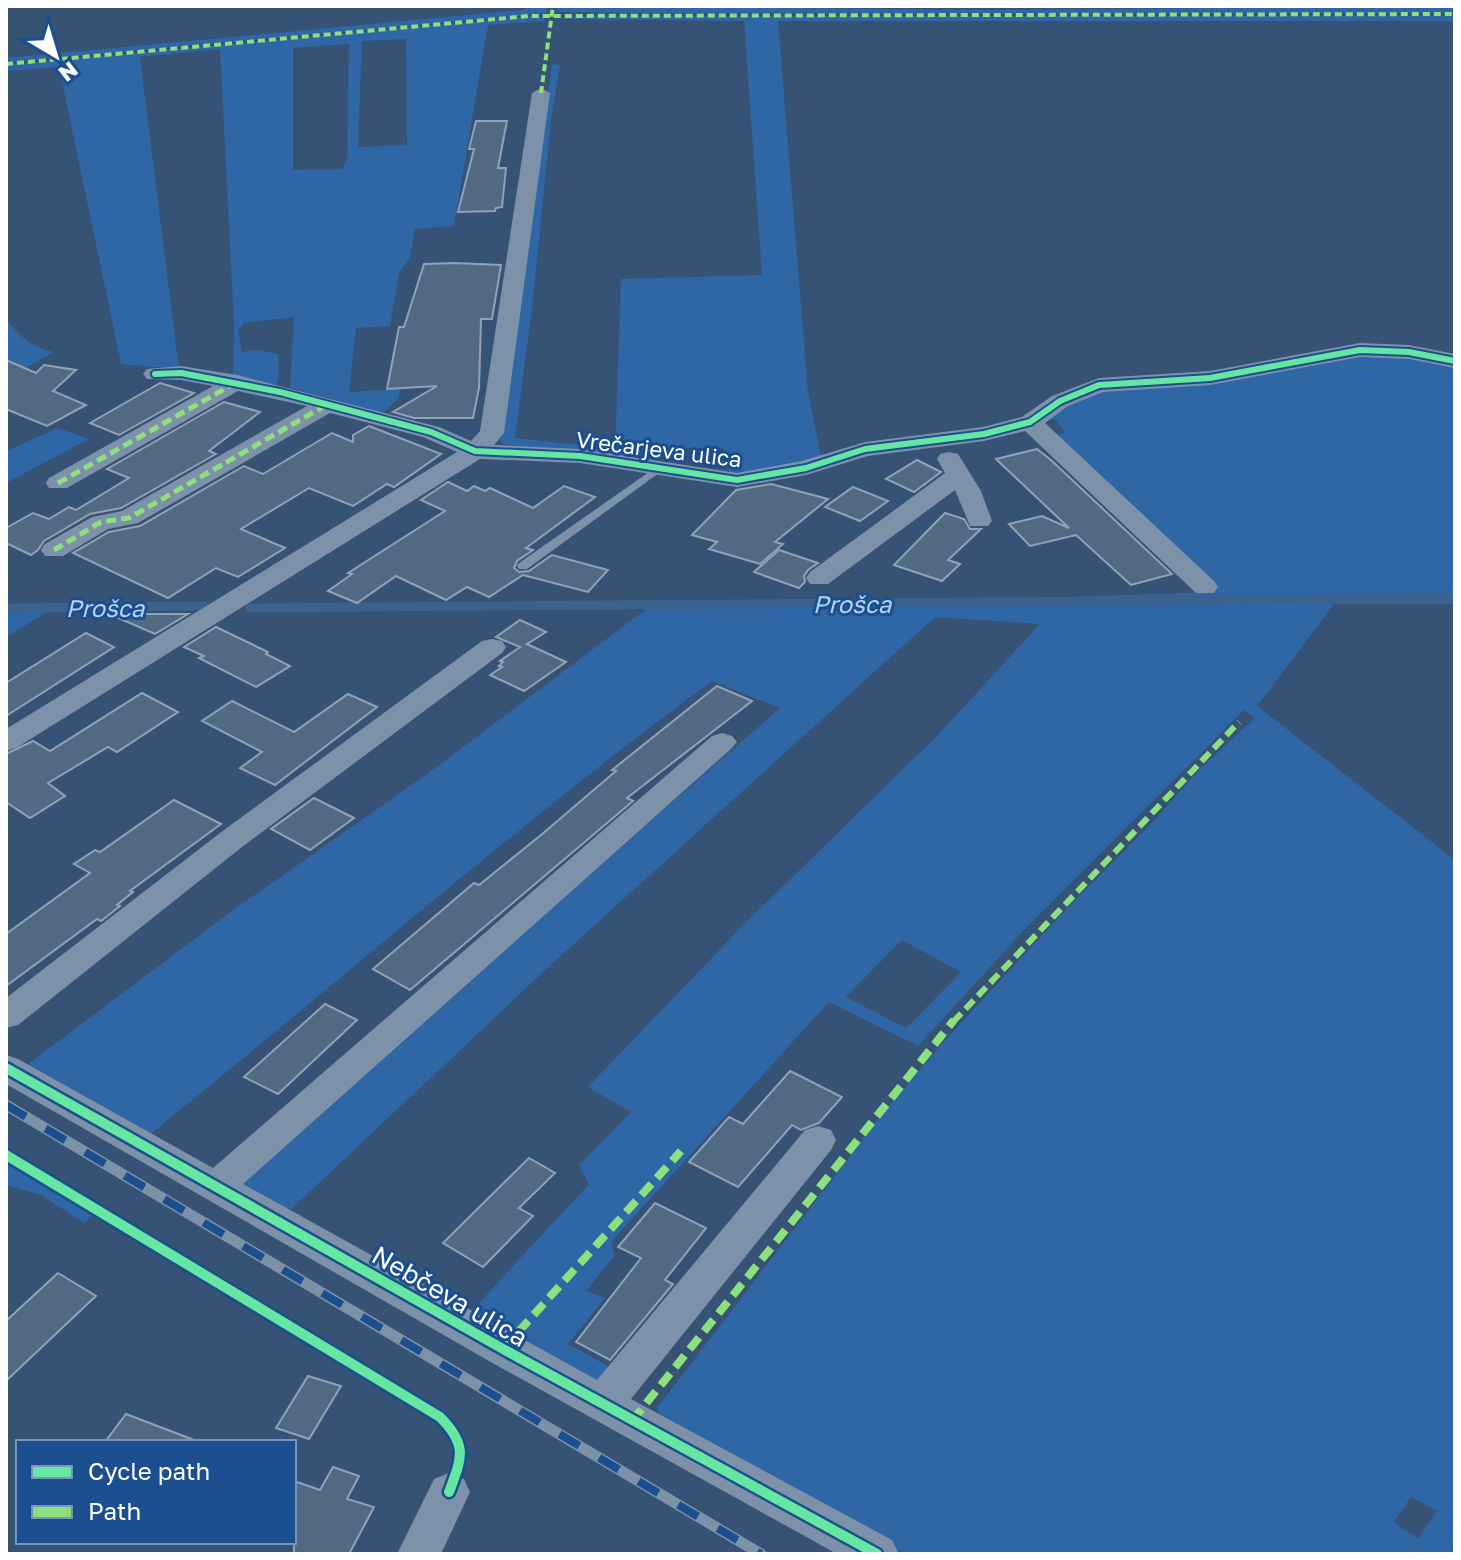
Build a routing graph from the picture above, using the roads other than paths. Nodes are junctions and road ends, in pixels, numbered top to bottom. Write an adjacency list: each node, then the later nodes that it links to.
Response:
1 (541, 93): 8 (street)
2 (1455, 361): 6 (street, Vrečarjeva ulica)
3 (155, 374): 4 (street, Vrečarjeva ulica)
4 (237, 382): 5 (street, Vrečarjeva ulica); 11 (street)
5 (328, 404): 8 (street, Vrečarjeva ulica); 13 (street)
6 (1030, 422): 7 (street, Vrečarjeva ulica); 16 (street)
7 (930, 442): 9 (street, Vrečarjeva ulica); 10 (street)
8 (475, 451): 9 (street, Vrečarjeva ulica); 18 (street)
9 (659, 468): 14 (lane)
10 (959, 475): 12 (street); 15 (street)
11 (58, 483)
12 (979, 521)
13 (54, 550)
14 (523, 566)
15 (819, 578)
16 (1205, 587)
17 (492, 647): 20 (street)
18 (6, 742)
19 (722, 742): 23 (street)
20 (6, 1016)
21 (6, 1068): 23 (street, Nebčeva ulica)
22 (818, 1140): 24 (street)
23 (217, 1186): 24 (street, Nebčeva ulica)
24 (602, 1404): 27 (street, Nebčeva ulica)
25 (449, 1492): 26 (street)
26 (419, 1554)
27 (877, 1554)

